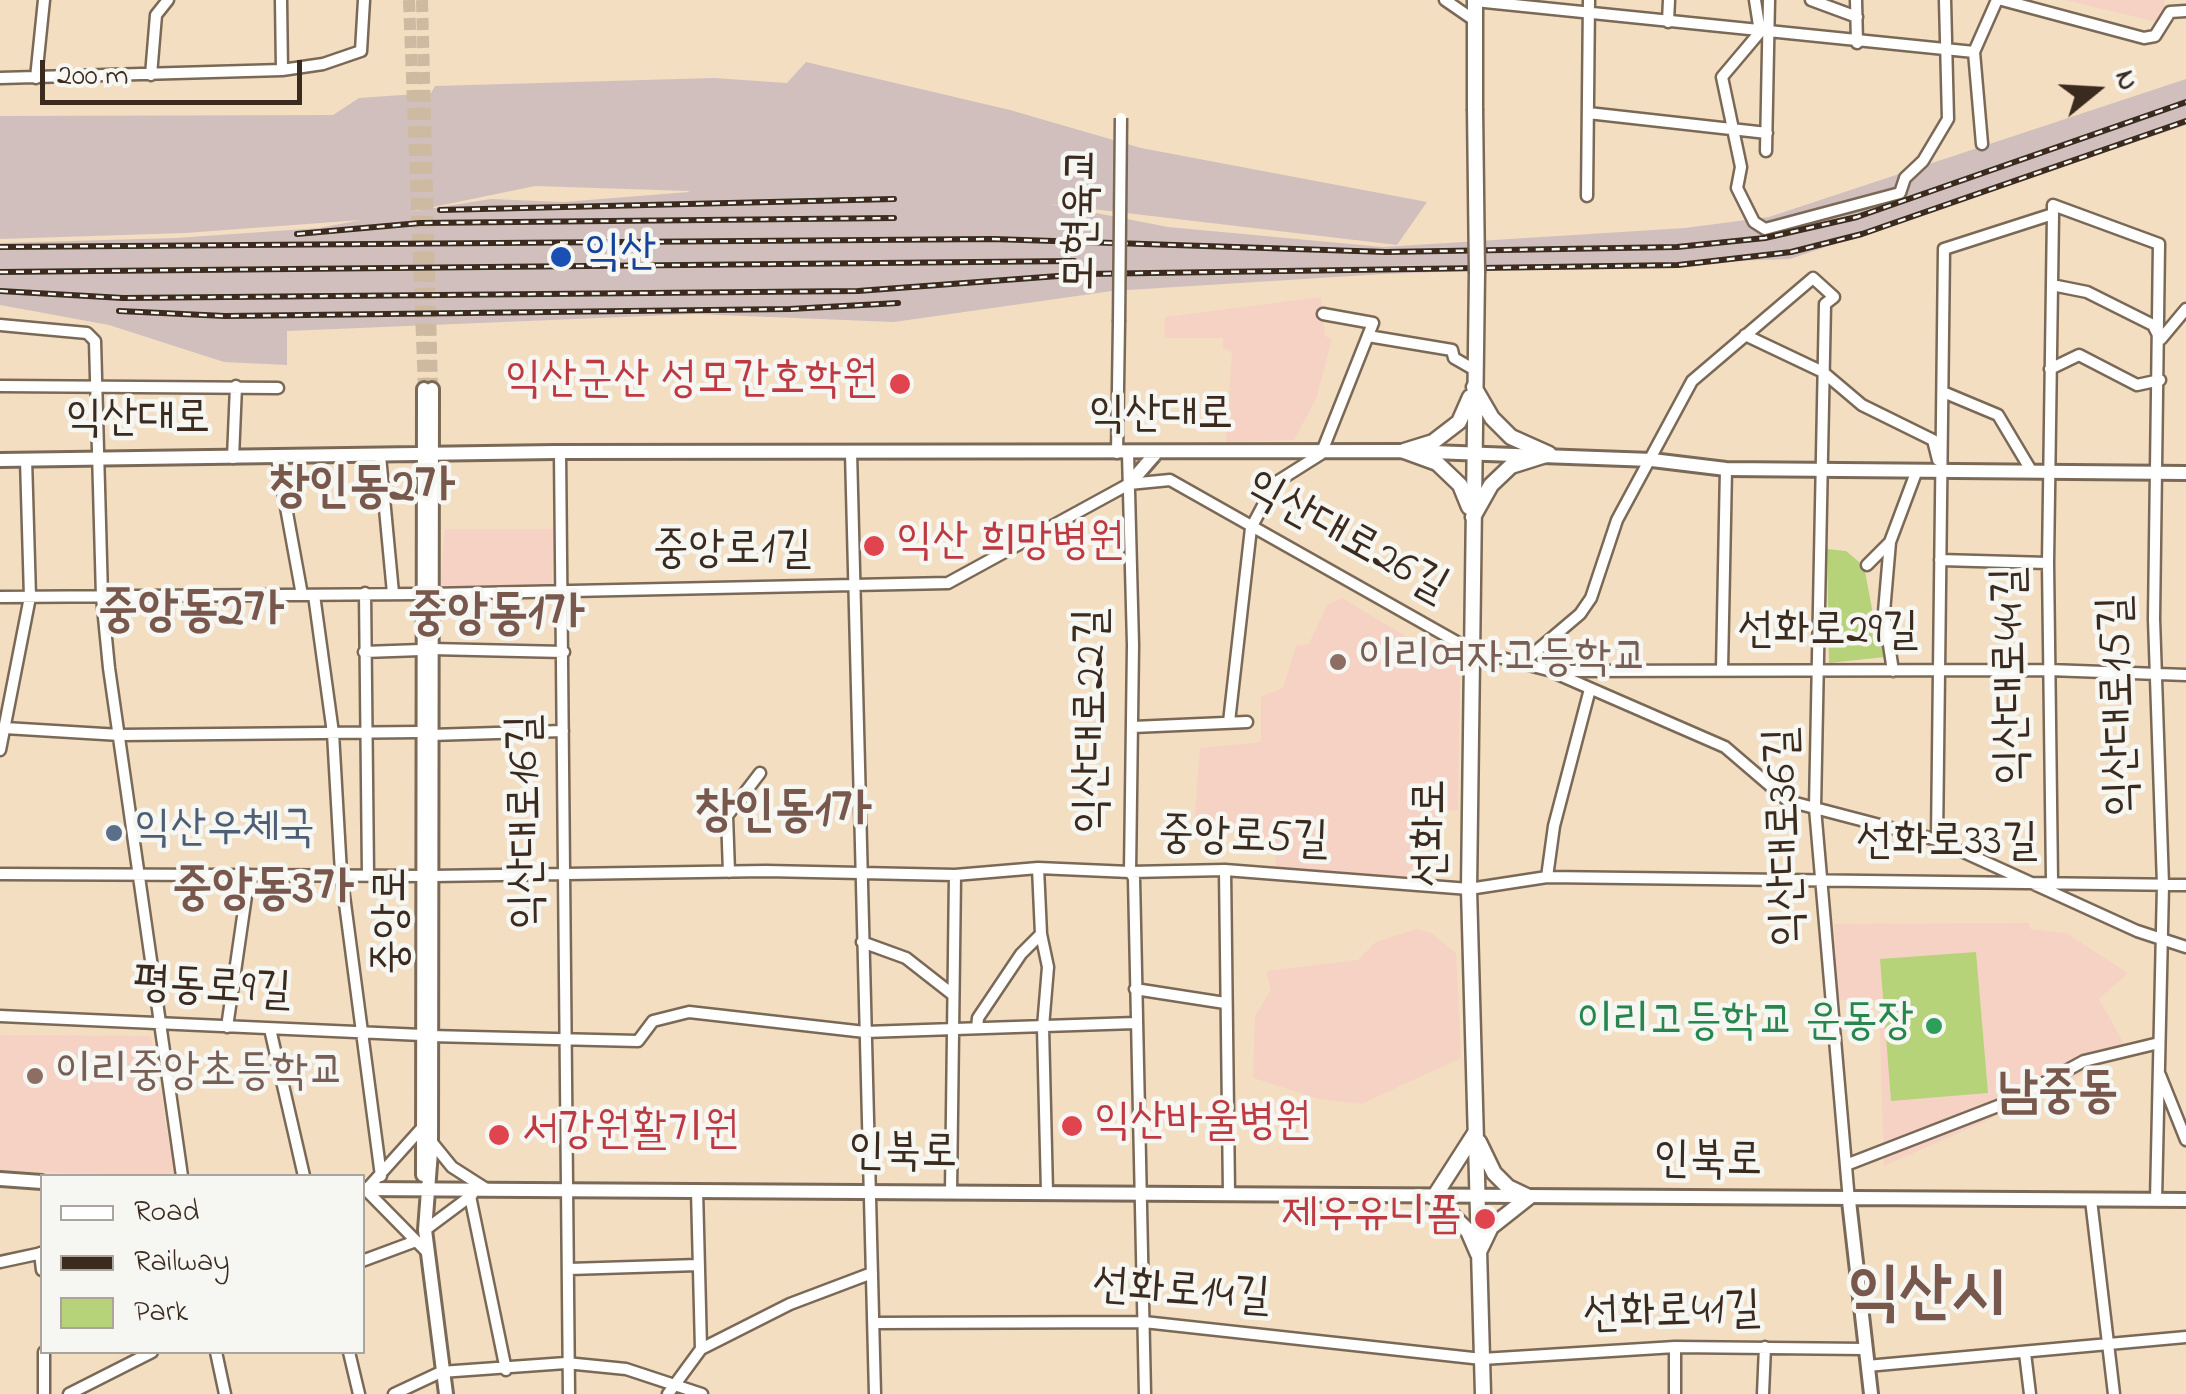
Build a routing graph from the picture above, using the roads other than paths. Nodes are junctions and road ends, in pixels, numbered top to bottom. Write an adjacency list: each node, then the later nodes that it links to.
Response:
1 (44, 0): 27 (street)
2 (168, 0): 25 (street)
3 (281, 0): 24 (street)
4 (364, 0): 24 (street)
5 (1445, 0): 18 (street)
6 (1475, 0): 16 (street); 18 (main road)
7 (1589, 0): 16 (street)
8 (1668, 0): 19 (street)
9 (1756, 0): 20 (street)
10 (1769, 0): 20 (street)
11 (1811, 0): 17 (street)
12 (1856, 0): 17 (street)
13 (1945, 0): 22 (street)
14 (2000, 0): 15 (street); 23 (street)
15 (2186, 11)
16 (1589, 13): 19 (street); 28 (street)
17 (1857, 17): 21 (street)
18 (1474, 20): 44 (main road, 선화로, bridge)
19 (1668, 22): 20 (street)
20 (1764, 32): 21 (street); 30 (street); 31 (street)
21 (1858, 42): 22 (street)
22 (1945, 52): 23 (street); 30 (street)
23 (1974, 52): 32 (street)
24 (282, 70): 25 (street)
25 (152, 74): 27 (street)
26 (0, 78): 27 (street)
27 (36, 78)
28 (1588, 113): 30 (street); 34 (street)
29 (1121, 118): 57 (street, 모현육교, bridge)
30 (1732, 129): 31 (street)
31 (1767, 133): 33 (street)
32 (1982, 144)
33 (1766, 151)
34 (1587, 196)
35 (2053, 214): 36 (street, 익산대로44길); 42 (street, 익산대로15길); 53 (street, 익산대로15길)
36 (2052, 285): 42 (street); 43 (street, 익산대로44길)
37 (2186, 309): 42 (street)
38 (1324, 314): 41 (street)
39 (0, 325): 47 (street)
40 (1745, 335): 45 (street); 45 (street, 익산대로36길); 69 (street)
41 (1368, 336): 44 (street); 60 (street)
42 (2160, 340): 46 (street, 익산대로15길)
43 (2050, 368): 46 (street); 75 (street, 익산대로44길)
44 (1474, 370): 51 (main road, 선화로)
45 (1823, 372): 71 (street, 익산대로36길); 73 (street)
46 (2160, 380): 76 (street, 익산대로15길)
47 (96, 385): 48 (street); 49 (street); 68 (street)
48 (0, 386)
49 (236, 386): 50 (street); 65 (street)
50 (278, 388)
51 (1474, 388): 54 (main road); 61 (main road, 선화로); 62 (main road)
52 (428, 389): 59 (street, 중앙로)
53 (1943, 392): 73 (street); 74 (street)
54 (1404, 451): 60 (street, 익산대로); 61 (street, 익산대로); 79 (main road)
55 (560, 452): 56 (street, 익산대로); 59 (street, 익산대로); 86 (street, 익산대로16길)
56 (851, 452): 57 (street, 익산대로); 85 (street)
57 (1122, 453): 58 (street, 익산대로); 78 (street, 익산대로22길)
58 (1156, 453): 60 (street, 익산대로); 78 (street)
59 (426, 454): 63 (street, 익산대로); 89 (street, 중앙로)
60 (1320, 454): 80 (street)
61 (1472, 454): 62 (street, 익산대로); 79 (main road, 선화로)
62 (1549, 454): 69 (street, 익산대로); 79 (main road)
63 (380, 456): 66 (street, 익산대로); 88 (street)
64 (26, 458): 67 (street, 익산대로); 68 (street, 익산대로); 92 (street)
65 (233, 458): 66 (street, 익산대로); 68 (street, 익산대로)
66 (276, 458): 90 (street, 익산대로)
67 (0, 460)
68 (98, 460): 93 (street)
69 (1652, 460): 70 (street, 익산대로); 98 (street)
70 (1726, 468): 71 (street, 익산대로); 99 (street)
71 (1823, 470): 72 (street, 익산대로); 100 (street, 익산대로36길)
72 (1917, 470): 73 (street, 익산대로); 81 (street)
73 (1941, 470): 74 (street, 익산대로); 82 (street)
74 (2032, 472): 75 (street, 익산대로)
75 (2051, 472): 76 (street, 익산대로); 83 (street, 익산대로44길)
76 (2156, 472): 77 (street, 익산대로); 105 (street, 익산대로15길)
77 (2186, 473)
78 (1129, 484): 80 (street, 익산대로26길); 85 (street, 중앙로1길); 110 (street, 익산대로22길)
79 (1473, 517): 95 (main road, 선화로)
80 (1251, 528): 95 (street, 익산대로26길); 108 (street)
81 (1890, 542): 84 (street); 104 (street)
82 (1940, 560): 83 (street); 101 (street)
83 (2048, 563): 102 (street, 익산대로44길)
84 (1867, 566)
85 (853, 588): 86 (street, 중앙로1길); 129 (street)
86 (563, 591): 89 (street, 중앙로1길); 97 (street, 익산대로16길)
87 (365, 593): 88 (street); 90 (street); 96 (street, 중앙로)
88 (393, 593): 89 (street)
89 (425, 594): 94 (street, 중앙로)
90 (308, 595): 93 (street); 114 (street, 익산대로)
91 (0, 597): 92 (street)
92 (30, 597): 93 (street); 111 (street)
93 (102, 597): 116 (street)
94 (426, 650): 96 (street); 97 (street); 115 (street, 중앙로)
95 (1471, 650): 98 (street, 선화로29길); 140 (main road, 선화로)
96 (364, 652): 113 (street, 중앙로)
97 (564, 652): 112 (street, 익산대로16길)
98 (1521, 664): 103 (street, 선화로29길)
99 (1722, 668): 100 (street, 선화로29길); 103 (street, 선화로29길)
100 (1820, 669): 104 (street, 선화로29길); 119 (street, 익산대로36길)
101 (1940, 670): 102 (street, 선화로29길); 104 (street, 선화로29길); 120 (street)
102 (2049, 670): 105 (street, 선화로29길); 135 (street, 익산대로44길)
103 (1552, 671): 107 (street)
104 (1893, 671)
105 (2156, 675): 106 (street, 선화로29길); 138 (street, 익산대로15길)
106 (2186, 675)
107 (1590, 689): 119 (street); 134 (street)
108 (1229, 722): 109 (street); 110 (street)
109 (1246, 722)
110 (1133, 726): 124 (street, 익산대로22길)
111 (4, 728): 116 (street); 117 (street)
112 (563, 731): 115 (street); 128 (street, 익산대로16길)
113 (366, 732): 114 (street); 115 (street); 127 (street, 중앙로)
114 (332, 733): 116 (street); 125 (street, 익산대로)
115 (425, 733): 133 (street, 중앙로)
116 (120, 735): 132 (street)
117 (0, 750)
118 (760, 773): 123 (street)
119 (1815, 808): 120 (street); 136 (street, 익산대로36길)
120 (1937, 840): 137 (street)
121 (1038, 868): 124 (street, 중앙로5길); 131 (street, 중앙로5길); 141 (street)
122 (1226, 870): 124 (street, 중앙로5길); 140 (street, 중앙로5길); 147 (street)
123 (729, 872): 128 (street, 중앙로5길); 129 (street, 중앙로5길)
124 (1130, 872): 145 (street, 익산대로22길)
125 (342, 873): 127 (street, 중앙로5길); 130 (street, 중앙로5길); 157 (street, 익산대로)
126 (0, 874): 132 (street, 중앙로5길)
127 (368, 874): 133 (street, 중앙로5길)
128 (565, 874): 133 (street, 중앙로5길); 159 (street, 익산대로16길)
129 (860, 874): 131 (street, 중앙로5길); 143 (street)
130 (250, 875): 132 (street, 중앙로5길); 151 (street)
131 (955, 875): 146 (street)
132 (140, 876): 150 (street)
133 (426, 876): 158 (street, 중앙로)
134 (1547, 877): 136 (street, 선화로33길); 140 (street, 선화로33길)
135 (2052, 880): 137 (street, 선화로33길); 138 (street, 선화로33길)
136 (1821, 881): 137 (street, 선화로33길); 165 (street, 익산대로36길)
137 (2031, 884): 142 (street)
138 (2163, 885): 139 (street, 선화로33길); 142 (street, 익산대로15길)
139 (2186, 885)
140 (1470, 889): 162 (main road, 선화로)
141 (1041, 934): 153 (street); 154 (street)
142 (2160, 940): 144 (street); 160 (street, 익산대로15길)
143 (862, 942): 146 (street); 156 (street)
144 (2186, 948)
145 (1135, 989): 147 (street); 149 (street, 익산대로22길)
146 (952, 994): 152 (street)
147 (1225, 1003): 181 (street)
148 (0, 1016): 150 (street, 평동로9길)
149 (1135, 1023): 154 (street); 182 (street, 익산대로22길)
150 (159, 1024): 151 (street, 평동로9길); 166 (street)
151 (228, 1027): 155 (street, 평동로9길)
152 (952, 1027): 153 (street); 156 (street); 179 (street)
153 (977, 1028): 154 (street)
154 (1043, 1028): 180 (street)
155 (270, 1029): 157 (street, 평동로9길); 167 (street)
156 (865, 1032): 159 (street, 평동로9길); 176 (street)
157 (360, 1033): 158 (street, 평동로9길); 168 (street, 익산대로)
158 (426, 1035): 159 (street, 평동로9길); 163 (street, 중앙로)
159 (568, 1040): 174 (street, 익산대로16길)
160 (2158, 1043): 161 (street, 익산대로15길); 165 (street)
161 (2158, 1070): 164 (street); 188 (street, 익산대로15길)
162 (1475, 1132): 184 (main road); 185 (main road, 선화로); 186 (main road)
163 (425, 1135): 168 (street); 173 (street); 178 (street, 중앙로)
164 (2186, 1140)
165 (1846, 1165): 190 (street, 익산대로36길)
166 (182, 1174)
167 (304, 1174)
168 (381, 1176): 171 (street)
169 (0, 1180): 170 (street)
170 (40, 1182)
171 (365, 1189)
172 (365, 1190): 178 (street, 인북로)
173 (489, 1190): 174 (street, 인북로); 178 (street, 인북로); 183 (street)
174 (568, 1190): 175 (street, 인북로); 197 (street, 익산대로16길)
175 (697, 1190): 176 (street, 인북로); 196 (street)
176 (869, 1190): 179 (street, 인북로); 198 (street)
177 (365, 1191): 191 (street)
178 (425, 1192): 191 (street, 중앙로)
179 (952, 1192): 180 (street, 인북로)
180 (1047, 1192): 182 (street, 인북로)
181 (1229, 1193): 182 (street, 인북로); 184 (street, 인북로)
182 (1143, 1194): 199 (street, 익산대로22길)
183 (470, 1196): 191 (street); 215 (street)
184 (1434, 1197): 185 (street, 인북로); 193 (main road)
185 (1477, 1197): 186 (street, 인북로); 193 (main road, 선화로)
186 (1528, 1197): 190 (street, 인북로); 193 (main road)
187 (2091, 1200): 188 (street, 인북로); 190 (street, 인북로); 202 (street)
188 (2156, 1200): 189 (street, 인북로)
189 (2186, 1200)
190 (1849, 1201): 206 (street)
191 (420, 1236): 194 (street); 216 (street, 중앙로)
192 (40, 1253): 195 (street)
193 (1478, 1254): 212 (main road, 선화로)
194 (365, 1260)
195 (0, 1262)
196 (698, 1264): 197 (street); 205 (street)
197 (569, 1269): 213 (street, 익산대로16길)
198 (872, 1273): 200 (street); 205 (street)
199 (1144, 1322): 200 (street, 선화로14길); 212 (street, 선화로14길); 227 (street, 익산대로22길)
200 (874, 1323): 226 (street)
201 (2186, 1337): 202 (street)
202 (2109, 1343): 207 (street); 233 (street)
203 (1764, 1347): 204 (street, 선화로41길); 206 (street, 선화로41길); 230 (street)
204 (1675, 1348): 212 (street, 선화로41길); 229 (street)
205 (701, 1349): 217 (street)
206 (1864, 1349): 214 (street)
207 (2026, 1353): 214 (street); 232 (street)
208 (44, 1354): 218 (street)
209 (148, 1354): 219 (street)
210 (216, 1354): 220 (street)
211 (349, 1354): 221 (street)
212 (1482, 1359): 228 (main road, 선화로)
213 (566, 1363): 215 (street); 217 (street); 224 (street, 익산대로16길)
214 (1867, 1366): 231 (street)
215 (506, 1370): 216 (street)
216 (442, 1372): 222 (street); 223 (street, 중앙로)
217 (670, 1391): 225 (street)
218 (44, 1394)
219 (69, 1394)
220 (225, 1394)
221 (359, 1394)
222 (394, 1394)
223 (446, 1394)
224 (569, 1394)
225 (702, 1394)
226 (875, 1394)
227 (1145, 1394)
228 (1483, 1394)
229 (1675, 1394)
230 (1763, 1394)
231 (1871, 1394)
232 (2030, 1394)
233 (2114, 1394)

